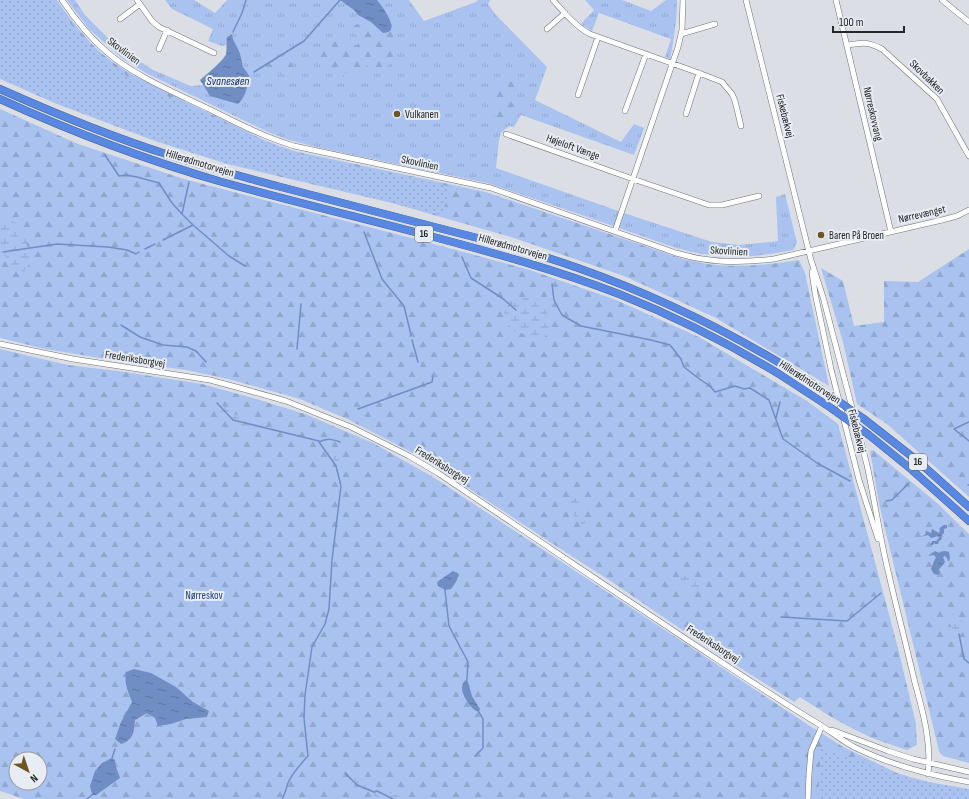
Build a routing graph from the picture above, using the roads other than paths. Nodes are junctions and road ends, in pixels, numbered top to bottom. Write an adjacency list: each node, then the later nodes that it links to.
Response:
1 (62, 0): 33 (street, Skovlinien)
2 (553, 0): 8 (street)
3 (683, 0): 14 (street)
4 (746, 0): 35 (street, Fiskebækvej)
5 (836, 0): 16 (street, Nørreskovvang)
6 (942, 0): 10 (street)
7 (139, 2): 9 (street); 13 (street)
8 (565, 12): 12 (street); 15 (street)
9 (120, 19)
10 (969, 22)
11 (715, 24): 14 (street)
12 (547, 29)
13 (167, 30): 17 (street); 18 (street)
14 (681, 34): 20 (street)
15 (598, 37): 19 (street); 23 (street)
16 (847, 45): 29 (street, Skovbakken); 34 (street, Nørreskovvang)
17 (159, 49)
18 (214, 53)
19 (646, 54): 20 (street); 25 (street)
20 (673, 64): 21 (street); 30 (street)
21 (699, 73): 26 (street); 27 (street)
22 (0, 89): 38 (highway, Hillerødmotorvejen / 16, bridge)
23 (578, 95)
24 (0, 100): 39 (highway, Hillerødmotorvejen / 16, bridge)
25 (625, 111)
26 (686, 114)
27 (741, 126)
28 (506, 134): 30 (street, Højeloft Vænge)
29 (969, 156)
30 (633, 179): 31 (street, Højeloft Vænge); 33 (street)
31 (760, 196)
32 (969, 210): 34 (street, Nørrevænget)
33 (615, 231): 35 (street, Skovlinien)
34 (891, 232): 35 (street, Nørrevænget)
35 (809, 252): 36 (street, Fiskebækvej)
36 (811, 260): 40 (street, Fiskebækvej); 40 (street, Fiskebækvej)
37 (0, 344): 41 (street, Frederiksborgvej)
38 (969, 507)
39 (969, 521)
40 (884, 557): 42 (street, Fiskebækvej)
41 (822, 726): 42 (street, Frederiksborgvej); 44 (street, Frederiksborgvej); 46 (street)
42 (930, 763): 43 (street, Frederiksborgvej); 44 (street, Fiskebækvej)
43 (969, 772)
44 (928, 774): 45 (street, Frederiksborgvej)
45 (969, 782)
46 (808, 799)

